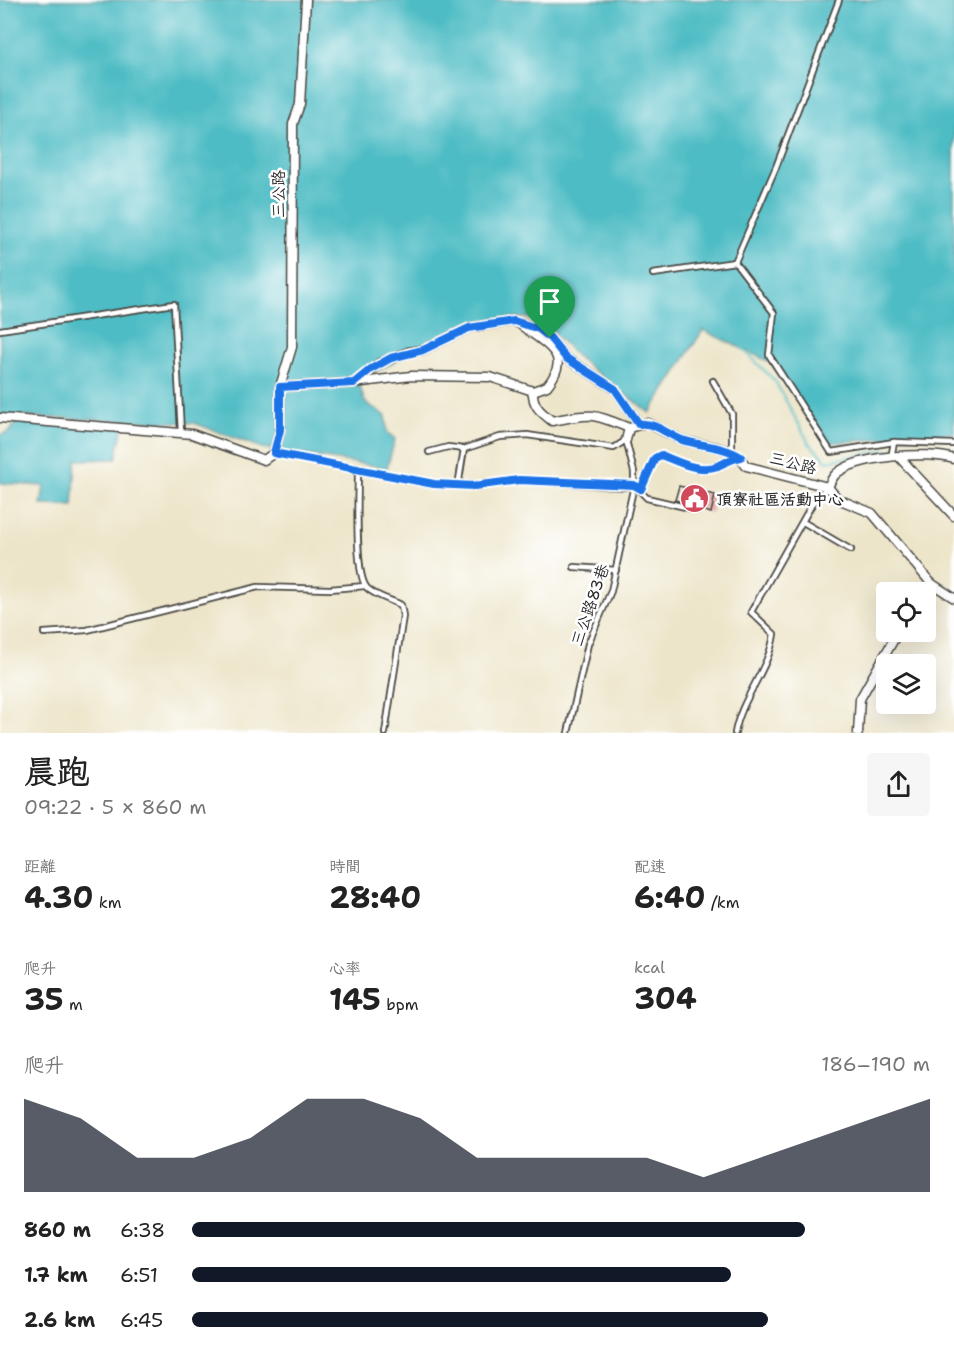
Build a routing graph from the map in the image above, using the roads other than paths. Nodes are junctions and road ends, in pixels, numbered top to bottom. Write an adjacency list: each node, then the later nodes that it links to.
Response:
1 (306, 0): 9 (street, 三公路)
2 (839, 0): 3 (lane)
3 (735, 262): 4 (lane); 16 (lane)
4 (652, 274)
5 (514, 321): 8 (street); 10 (street); 12 (street)
6 (0, 330): 14 (lane)
7 (713, 381): 20 (lane)
8 (354, 383): 9 (street); 10 (street)
9 (280, 387): 21 (street, 三公路)
10 (533, 391): 13 (street)
11 (0, 418): 14 (street)
12 (639, 424): 13 (street); 20 (street, 三公路)
13 (629, 428): 15 (street)
14 (181, 432): 21 (street)
15 (626, 440): 18 (lane); 26 (lane, 三公路83巷)
16 (894, 442): 17 (lane); 23 (lane)
17 (954, 444)
18 (464, 449): 19 (lane); 27 (lane)
19 (429, 452)
20 (732, 452): 22 (street, 三公路)
21 (274, 453): 25 (lane)
22 (741, 457): 28 (street, 三公路); 29 (lane)
23 (896, 458): 24 (street); 28 (street); 31 (street)
24 (954, 459)
25 (358, 471): 27 (lane); 37 (lane)
26 (634, 485): 27 (lane); 29 (lane); 35 (lane, 三公路83巷)
27 (458, 486)
28 (828, 487): 32 (lane); 36 (street, 三公路)
29 (641, 489): 30 (lane)
30 (698, 510)
31 (954, 516)
32 (803, 522): 33 (lane); 44 (lane)
33 (851, 550)
34 (574, 567): 35 (lane)
35 (616, 570): 43 (lane, 三公路83巷)
36 (930, 582)
37 (365, 586): 40 (lane); 42 (lane)
38 (936, 586): 39 (street, 三公路)
39 (954, 598)
40 (44, 633)
41 (892, 642): 45 (street)
42 (385, 733)
43 (568, 733)
44 (735, 733)
45 (858, 733)

